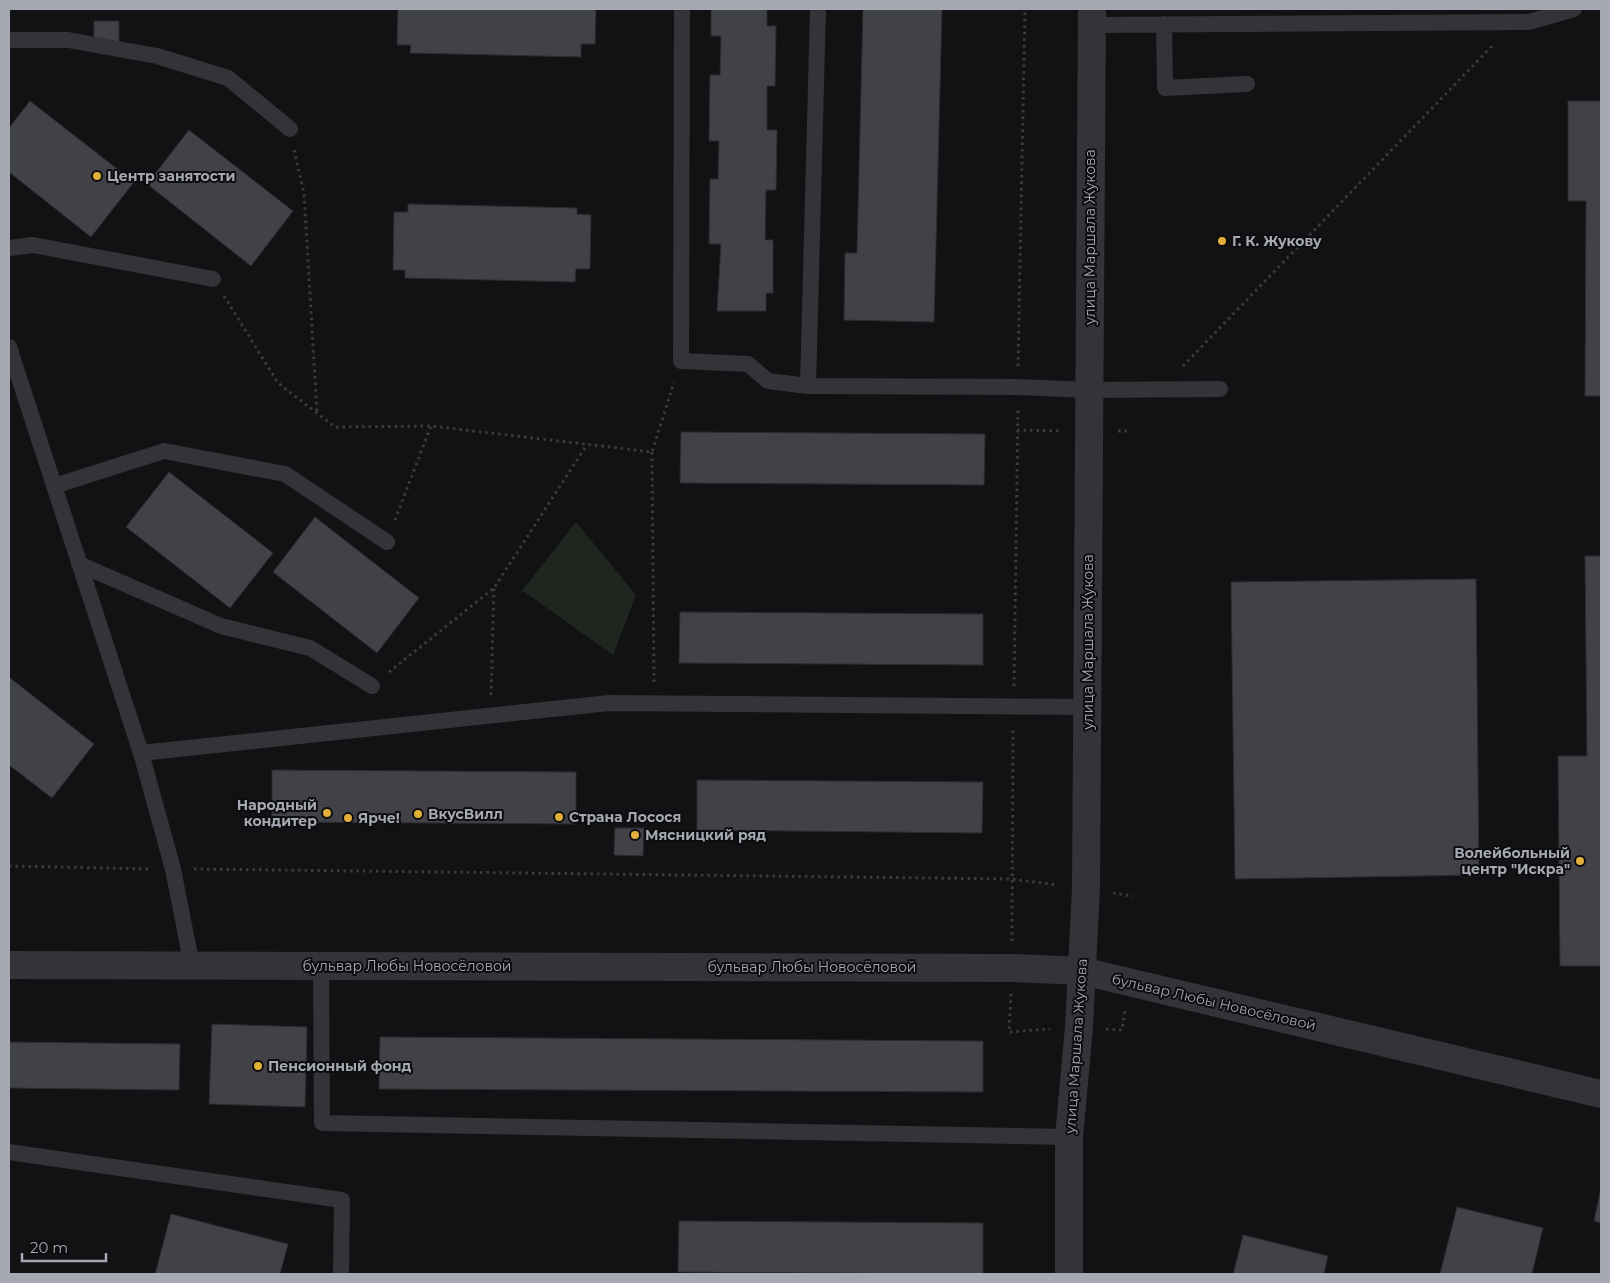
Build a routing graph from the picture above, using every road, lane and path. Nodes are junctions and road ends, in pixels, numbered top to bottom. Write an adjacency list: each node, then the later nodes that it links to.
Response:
1 (682, 9): 14 (lane)
2 (818, 9): 16 (lane)
3 (1025, 9): 17 (path)
4 (1574, 9): 6 (lane)
5 (1092, 17): 7 (lane); 19 (street, улица Маршала Жукова)
6 (1514, 22): 7 (lane); 15 (path)
7 (1164, 24): 9 (lane)
8 (9, 40): 10 (lane)
9 (1247, 84)
10 (290, 129): 20 (path)
11 (9, 248): 12 (lane)
12 (213, 279): 20 (path)
13 (9, 347): 24 (lane)
14 (681, 361): 16 (lane); 23 (path)
15 (1179, 369)
16 (808, 386): 17 (lane)
17 (1018, 387): 19 (lane); 30 (path)
18 (1220, 389): 19 (lane)
19 (1089, 390): 31 (street, улица Маршала Жукова)
20 (317, 413): 21 (path)
21 (431, 426): 22 (path); 25 (path)
22 (586, 446): 23 (path); 27 (path)
23 (652, 452): 29 (path)
24 (54, 486): 25 (lane); 26 (lane)
25 (387, 542)
26 (79, 564): 28 (lane); 33 (lane)
27 (494, 588): 28 (path); 32 (path)
28 (372, 686)
29 (654, 704): 30 (lane); 32 (lane)
30 (1014, 706): 31 (lane); 36 (path)
31 (1087, 707): 37 (street, улица Маршала Жукова)
32 (491, 716): 33 (lane)
33 (141, 754): 35 (lane)
34 (9, 866): 35 (path)
35 (174, 869): 36 (path); 40 (lane)
36 (1011, 879): 37 (path); 42 (path)
37 (1086, 888): 38 (path); 43 (street, улица Маршала Жукова)
38 (1132, 896)
39 (9, 965): 40 (street, бульвар Любы Новосёловой)
40 (192, 966): 41 (street, бульвар Любы Новосёловой)
41 (320, 966): 42 (street, бульвар Любы Новосёловой); 47 (lane)
42 (1013, 968): 43 (street, бульвар Любы Новосёловой); 44 (path)
43 (1082, 971): 44 (street, улица Маршала Жукова); 46 (street, бульвар Любы Новосёловой)
44 (1079, 1027): 45 (path); 47 (street, улица Маршала Жукова)
45 (1122, 1030)
46 (1601, 1094)
47 (1069, 1137): 50 (street, улица Маршала Жукова)
48 (9, 1152): 49 (lane)
49 (341, 1274)
50 (1069, 1274)

